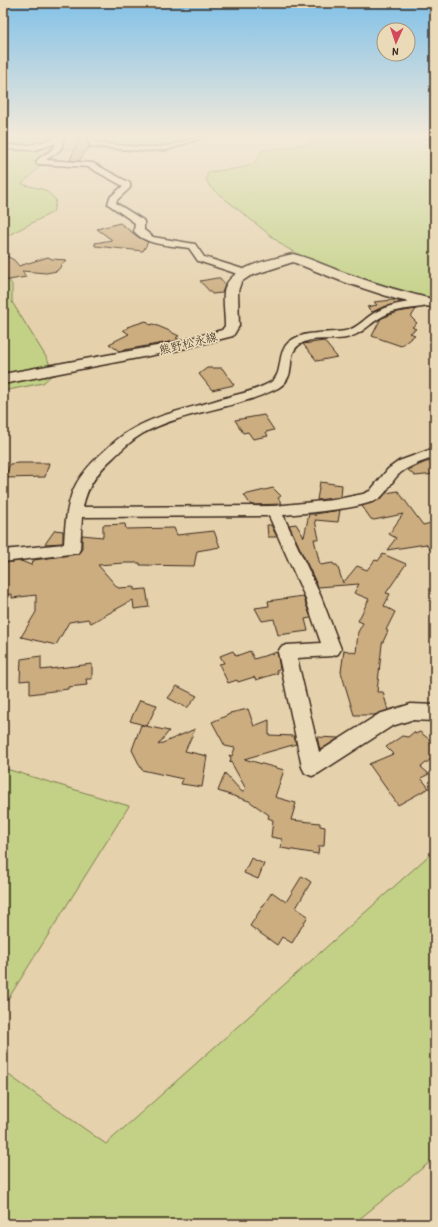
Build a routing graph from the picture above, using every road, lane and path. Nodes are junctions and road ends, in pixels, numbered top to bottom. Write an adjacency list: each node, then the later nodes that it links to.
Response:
1 (120, 193): 2 (street)
2 (245, 273): 3 (main road, 熊野松永線); 4 (main road, 熊野松永線)
3 (432, 304): 7 (street)
4 (3, 379)
5 (435, 452): 6 (street)
6 (274, 511): 7 (street); 9 (street)
7 (75, 512): 8 (street)
8 (3, 556)
9 (435, 713)

